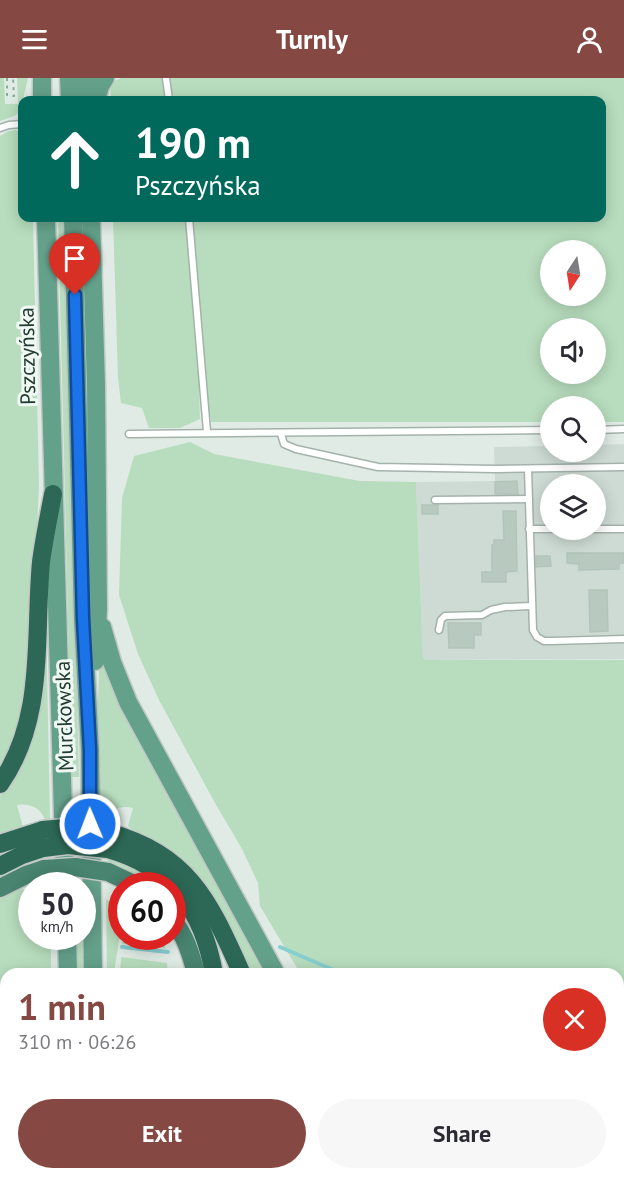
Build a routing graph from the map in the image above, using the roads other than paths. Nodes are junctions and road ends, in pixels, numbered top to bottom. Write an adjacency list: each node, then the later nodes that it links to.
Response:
1 (42, 78): 6 (main road)
2 (69, 78): 7 (main road)
3 (86, 78): 8 (main road)
4 (105, 78): 9 (main road)
5 (165, 78): 10 (lane)
6 (42, 96)
7 (69, 96)
8 (87, 96)
9 (97, 96)
10 (168, 96)
11 (18, 124): 12 (lane)
12 (0, 128)
13 (46, 222): 25 (main road, Pszczyńska)
14 (73, 222): 34 (main road, Murckowska)
15 (91, 222): 31 (main road)
16 (189, 222): 20 (lane)
17 (624, 429): 19 (lane)
18 (540, 430): 22 (lane)
19 (606, 430)
20 (207, 432): 21 (lane); 22 (lane)
21 (129, 434)
22 (281, 434): 24 (lane)
23 (624, 467): 24 (lane)
24 (528, 469): 26 (lane)
25 (53, 494): 35 (highway); 40 (main road, Murckowska)
26 (529, 499): 27 (lane); 28 (lane)
27 (435, 500)
28 (529, 529): 29 (lane); 30 (lane)
29 (624, 530)
30 (531, 606): 32 (lane); 33 (lane)
31 (98, 610): 34 (main road); 50 (main road)
32 (439, 630)
33 (624, 639)
34 (90, 750): 46 (main road, Murckowska)
35 (0, 784)
36 (43, 839): 37 (highway, bridge); 38 (highway); 39 (highway)
37 (108, 841): 48 (highway); 49 (highway)
38 (0, 844)
39 (0, 866)
40 (65, 872)
41 (108, 872): 42 (highway, bridge)
42 (0, 888)
43 (186, 942): 47 (highway)
44 (67, 950): 45 (main road)
45 (68, 968)
46 (93, 968)
47 (195, 968)
48 (213, 968)
49 (239, 968)
50 (273, 968)

